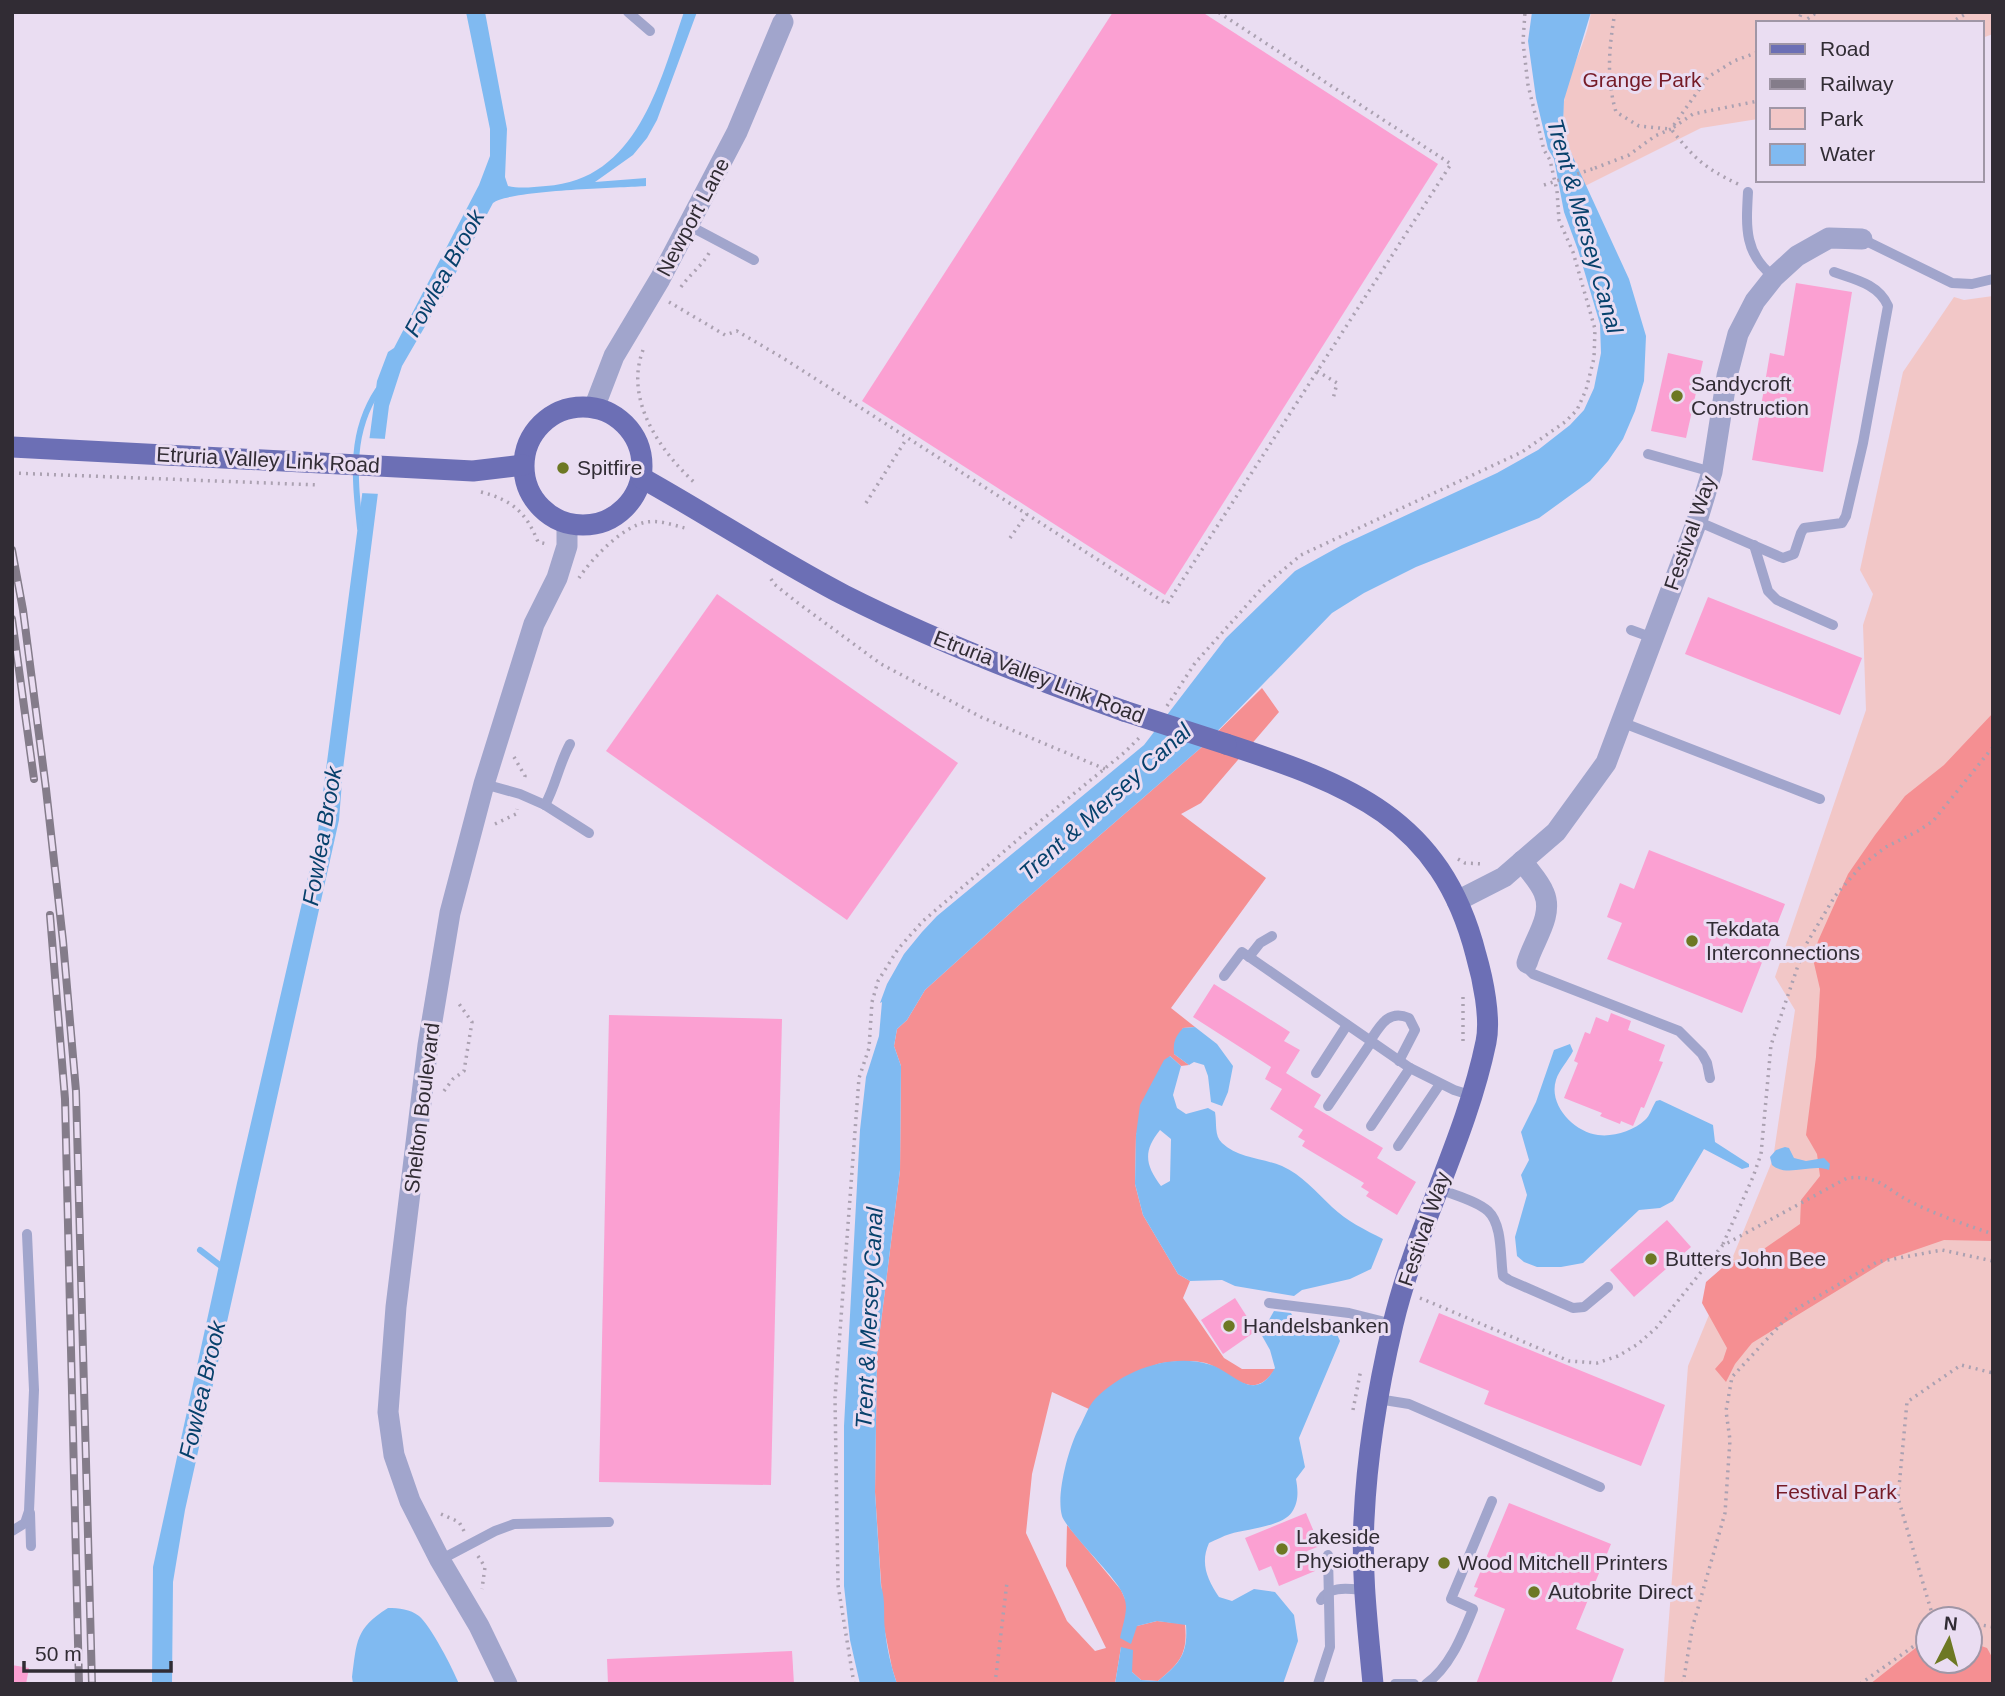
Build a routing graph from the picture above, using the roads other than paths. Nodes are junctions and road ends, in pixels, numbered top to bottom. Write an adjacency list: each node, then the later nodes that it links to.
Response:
1 (628, 12): 3 (lane)
2 (783, 22): 5 (street, Newport Lane)
3 (650, 31)
4 (1748, 192): 9 (lane)
5 (688, 225): 7 (lane); 11 (street, Newport Lane)
6 (1862, 239): 9 (street, Festival Way); 10 (lane)
7 (754, 260)
8 (1834, 272): 19 (lane)
9 (1774, 278): 15 (street, Festival Way)
10 (1993, 279)
11 (594, 408): 14 (main road); 16 (main road)
12 (12, 447): 14 (main road, Etruria Valley Link Road)
13 (1648, 454): 15 (lane)
14 (523, 465): 18 (main road)
15 (1712, 471): 17 (street, Festival Way)
16 (642, 478): 18 (main road); 30 (main road, Etruria Valley Link Road, bridge)
17 (1697, 522): 19 (lane); 22 (street, Festival Way)
18 (567, 524): 25 (street, Shelton Boulevard)
19 (1754, 545): 20 (lane)
20 (1833, 625)
21 (1631, 630): 22 (lane)
22 (1653, 638): 23 (street, Festival Way)
23 (1621, 722): 26 (lane); 29 (street, Festival Way)
24 (570, 744): 27 (lane)
25 (484, 784): 27 (lane); 59 (street, Shelton Boulevard)
26 (1820, 799)
27 (545, 805): 28 (lane)
28 (589, 833)
29 (1522, 861): 30 (street, Festival Way); 33 (street)
30 (1457, 901): 42 (main road, Festival Way)
31 (1272, 936): 32 (lane)
32 (1249, 957): 34 (lane); 35 (lane)
33 (1527, 963): 40 (lane)
34 (1224, 976)
35 (1347, 1025): 36 (lane); 39 (lane)
36 (1371, 1041): 37 (lane); 37 (lane); 43 (lane)
37 (1399, 1060): 38 (lane)
38 (1410, 1068): 41 (lane); 44 (lane)
39 (1316, 1073)
40 (1710, 1078)
41 (1440, 1084): 42 (lane); 45 (lane)
42 (1473, 1096): 46 (main road, Festival Way)
43 (1328, 1106)
44 (1371, 1126)
45 (1398, 1146)
46 (1437, 1188): 48 (lane); 50 (main road, Festival Way)
47 (27, 1234): 54 (lane)
48 (1608, 1287)
49 (1269, 1303): 50 (lane)
50 (1393, 1324): 51 (main road, Festival Way)
51 (1378, 1399): 52 (lane); 60 (main road, Festival Way)
52 (1600, 1487)
53 (1492, 1501): 67 (lane)
54 (29, 1511): 56 (lane); 57 (lane)
55 (609, 1522): 59 (lane)
56 (12, 1531)
57 (31, 1546)
58 (1328, 1555): 61 (lane)
59 (440, 1560): 62 (street, Shelton Boulevard)
60 (1364, 1590): 61 (lane); 64 (main road, Festival Way)
61 (1324, 1596): 63 (lane)
62 (507, 1684)
63 (1318, 1684)
64 (1373, 1684)
65 (1395, 1684): 66 (lane)
66 (1414, 1684)
67 (1426, 1684)

